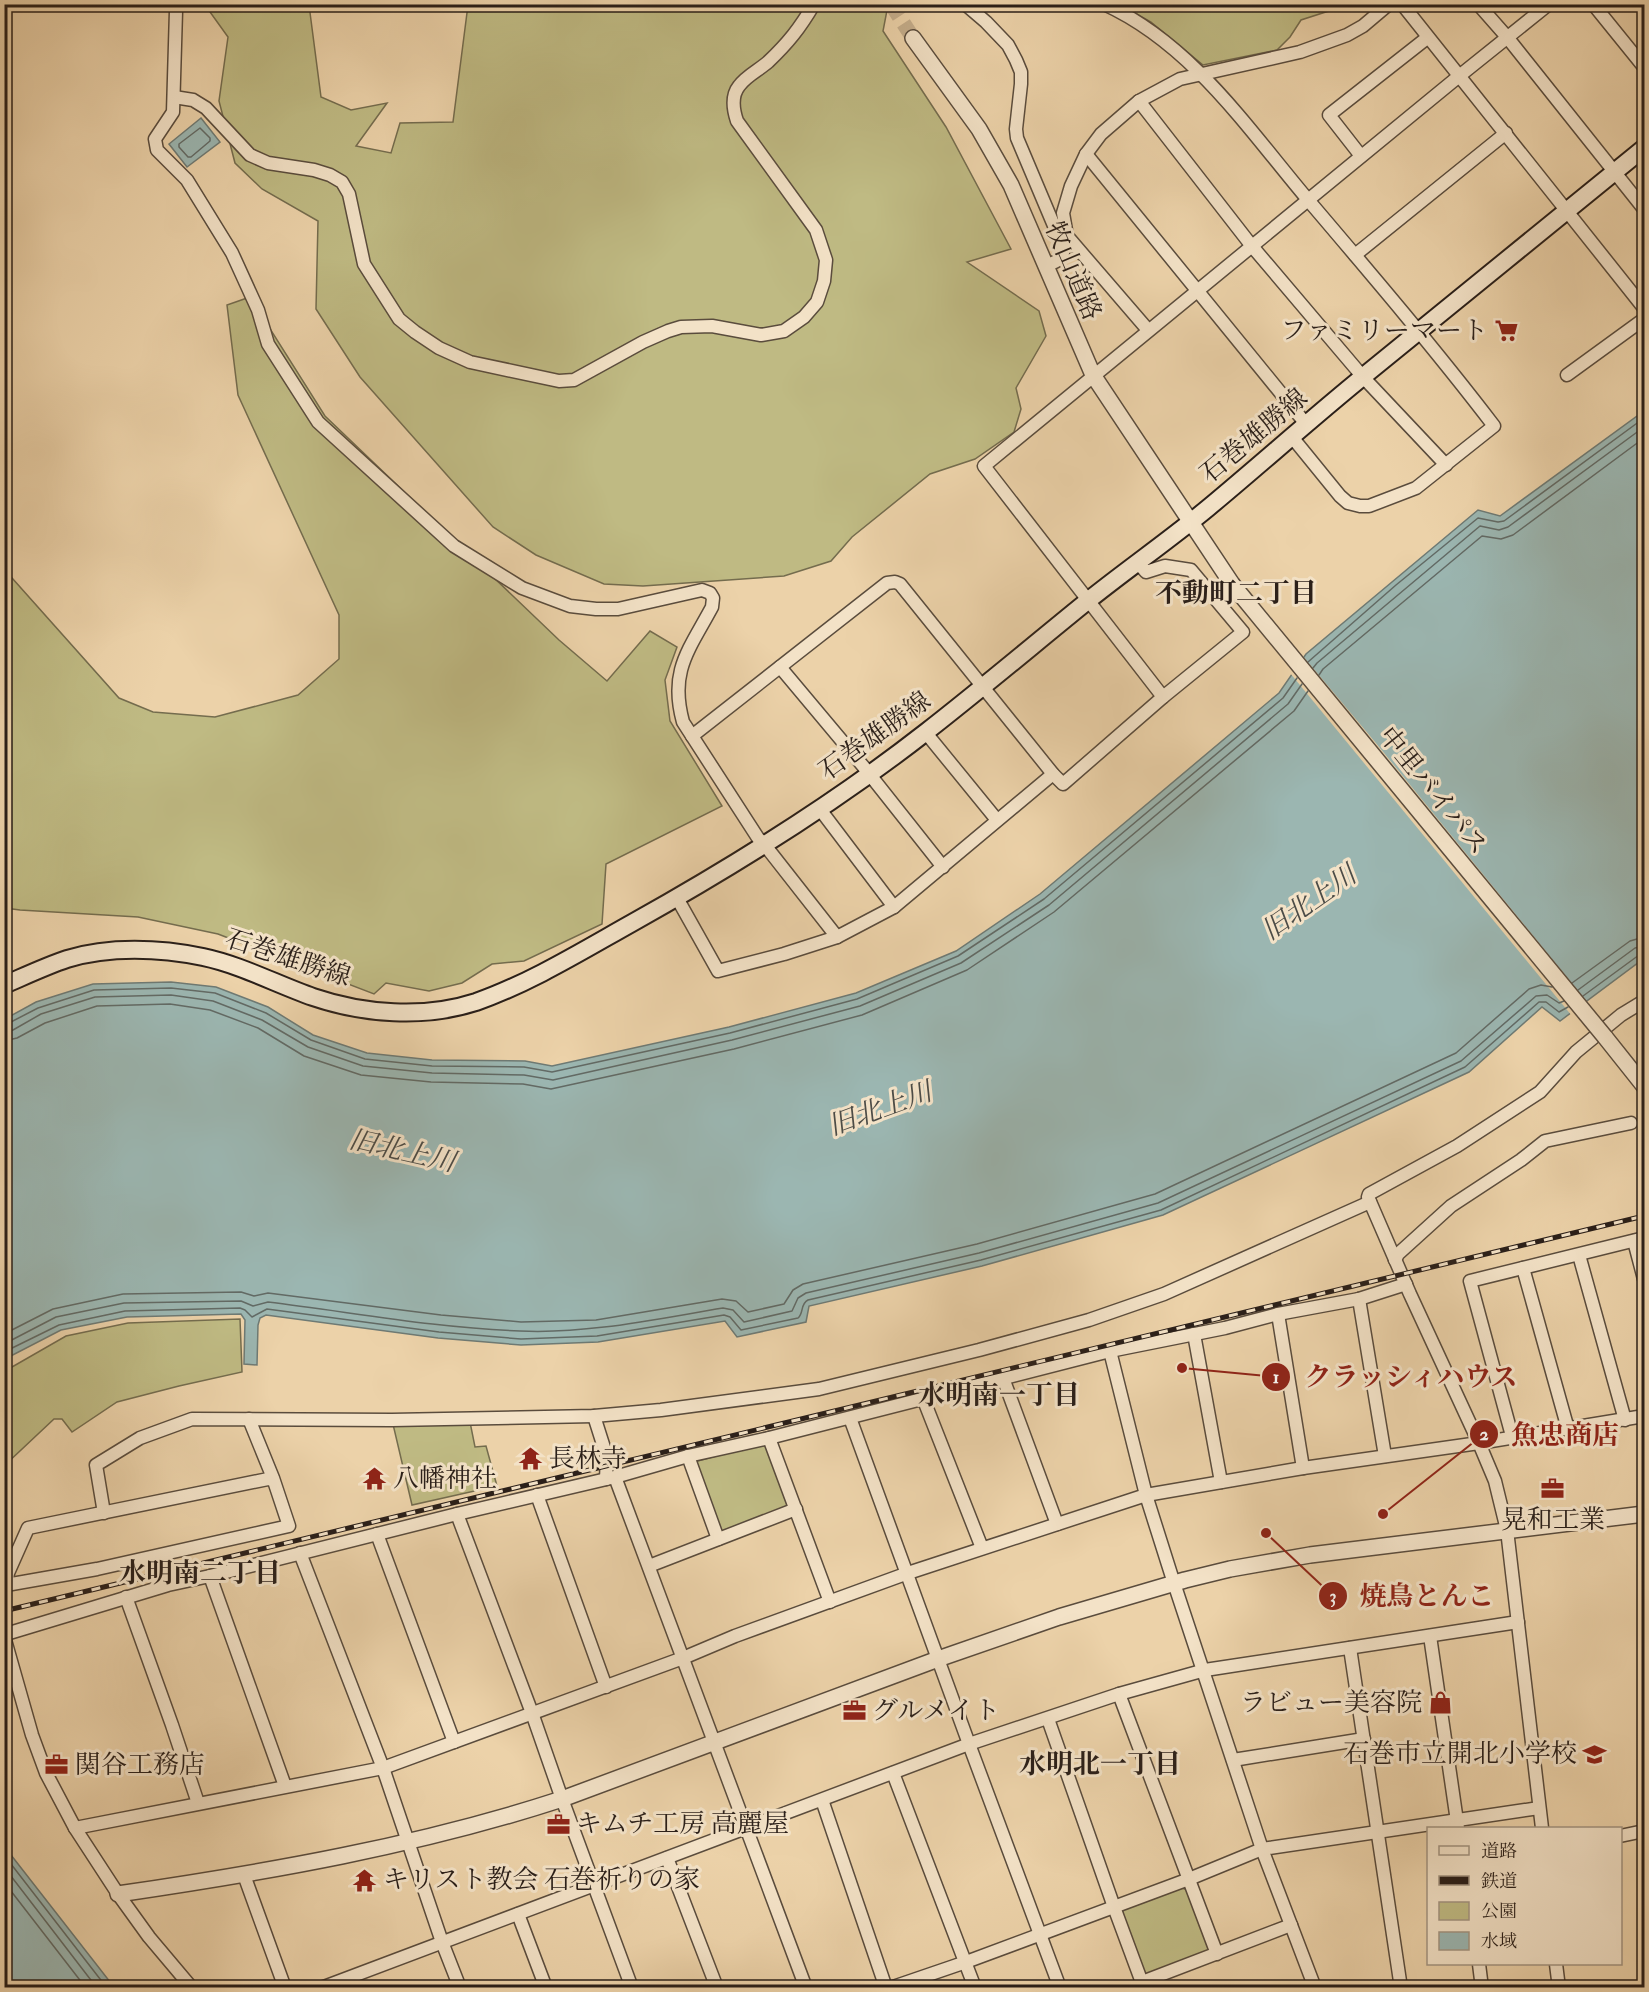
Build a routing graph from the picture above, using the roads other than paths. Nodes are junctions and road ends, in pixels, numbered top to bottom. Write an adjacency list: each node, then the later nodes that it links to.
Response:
1 (814, 4): 16 (street)
2 (965, 4): 28 (street)
3 (1104, 4): 14 (street)
4 (1389, 4): 14 (street)
5 (1402, 4): 12 (street)
6 (1478, 4): 10 (street)
7 (1549, 4): 10 (street)
8 (1593, 4): 13 (street)
9 (176, 11): 16 (street)
10 (1507, 37): 15 (street); 22 (street)
11 (913, 38): 28 (street, 牧山道路)
12 (1427, 38): 15 (street); 21 (street)
13 (1644, 67)
14 (1202, 74): 17 (street); 23 (street)
15 (1458, 76): 18 (street); 21 (street)
16 (174, 97): 47 (street)
17 (1139, 101): 20 (street); 26 (street)
18 (1506, 133): 25 (street); 27 (street)
19 (1644, 148): 22 (main road, 石巻雄勝線)
20 (1086, 154): 29 (street); 32 (street)
21 (1361, 156): 23 (street)
22 (1616, 171): 24 (street); 25 (main road, 石巻雄勝線)
23 (1308, 200): 26 (street); 27 (street)
24 (1644, 209)
25 (1568, 210): 30 (street); 33 (main road, 石巻雄勝線)
26 (1251, 245): 29 (street); 36 (street)
27 (1355, 255): 33 (street)
28 (1045, 266): 34 (street, 牧山道路)
29 (1198, 290): 32 (street); 37 (street)
30 (1644, 308)
31 (1644, 319): 35 (street)
32 (1148, 330): 34 (street)
33 (1419, 332): 36 (main road, 石巻雄勝線); 39 (street)
34 (1093, 375): 40 (street, 牧山道路); 42 (street)
35 (1567, 375)
36 (1363, 377): 37 (main road, 石巻雄勝線); 39 (street)
37 (1306, 424): 38 (main road, 石巻雄勝線)
38 (1292, 437): 39 (street); 40 (main road, 石巻雄勝線)
39 (1446, 465)
40 (1190, 522): 41 (main road, 石巻雄勝線); 59 (street, 中里バイパス, bridge)
41 (1137, 562): 42 (main road, 石巻雄勝線); 45 (street)
42 (1088, 601): 44 (main road, 石巻雄勝線); 45 (street)
43 (780, 667): 44 (street); 47 (street); 48 (street)
44 (983, 686): 46 (main road, 石巻雄勝線); 49 (street)
45 (1163, 698): 49 (street)
46 (926, 733): 48 (main road, 石巻雄勝線); 51 (street)
47 (692, 736): 52 (street)
48 (870, 774): 50 (main road, 石巻雄勝線); 53 (street)
49 (1053, 774): 51 (street)
50 (819, 808): 52 (main road, 石巻雄勝線); 55 (street)
51 (997, 820): 53 (street)
52 (764, 844): 54 (main road, 石巻雄勝線); 56 (street)
53 (943, 867): 55 (street)
54 (677, 898): 56 (street); 57 (main road, 石巻雄勝線)
55 (894, 908): 56 (street)
56 (837, 938)
57 (4, 986)
58 (1644, 1001): 61 (street)
59 (1644, 1086)
60 (1631, 1123): 64 (street)
61 (1370, 1202): 64 (street); 74 (street)
62 (1639, 1239): 63 (street); 66 (street)
63 (1579, 1255): 65 (street); 78 (street)
64 (1395, 1260): 67 (street)
65 (1523, 1268): 79 (street); 80 (street)
66 (1644, 1278)
67 (1406, 1284): 68 (street); 82 (street)
68 (1359, 1299): 69 (street); 84 (street)
69 (1278, 1314): 70 (street); 85 (street)
70 (1194, 1334): 71 (street); 88 (street)
71 (1110, 1351): 72 (street); 90 (street)
72 (1003, 1378): 73 (street); 95 (street)
73 (923, 1398): 76 (street); 99 (street)
74 (594, 1416): 77 (street); 87 (street)
75 (1644, 1416): 78 (street)
76 (850, 1418): 81 (street); 102 (street)
77 (249, 1419): 86 (street); 92 (street)
78 (1625, 1420): 79 (street)
79 (1568, 1429): 80 (street)
80 (1512, 1436): 82 (street)
81 (769, 1438): 83 (street); 91 (street)
82 (1479, 1443): 84 (street); 96 (street)
83 (688, 1456): 87 (street); 98 (street)
84 (1384, 1456): 85 (street)
85 (1303, 1468): 88 (street)
86 (273, 1478): 92 (street); 92 (street)
87 (610, 1478): 89 (street); 101 (street)
88 (1221, 1482): 90 (street)
89 (537, 1495): 93 (street); 113 (street)
90 (1146, 1496): 95 (street); 104 (street)
91 (796, 1509): 98 (street); 106 (street)
92 (104, 1513)
93 (456, 1514): 97 (street); 115 (street)
94 (1644, 1514): 96 (street)
95 (1057, 1524): 99 (street)
96 (1507, 1530): 104 (street); 107 (street)
97 (377, 1534): 100 (street); 118 (street)
98 (718, 1539): 101 (street)
99 (982, 1548): 102 (street)
100 (300, 1553): 103 (street); 122 (street)
101 (649, 1566): 110 (street)
102 (908, 1573): 106 (street); 111 (street)
103 (210, 1576): 105 (street); 124 (street)
104 (1174, 1583): 111 (street); 112 (street)
105 (126, 1597): 127 (street); 131 (street)
106 (830, 1602): 110 (street)
107 (1518, 1622): 108 (street); 128 (street)
108 (1430, 1636): 109 (street); 129 (street)
109 (1350, 1648): 112 (street); 117 (street)
110 (683, 1658): 113 (street); 119 (street)
111 (938, 1659): 119 (street); 120 (street)
112 (1204, 1670): 114 (street); 121 (street)
113 (606, 1687): 115 (street)
114 (1119, 1694): 116 (street); 140 (street)
115 (532, 1713): 118 (street); 125 (street)
116 (1048, 1719): 120 (street); 143 (street)
117 (1364, 1739): 121 (street); 133 (street)
118 (454, 1742): 122 (street)
119 (713, 1742): 125 (street); 132 (street)
120 (969, 1744): 123 (street); 146 (street)
121 (1233, 1760): 137 (street)
122 (383, 1768): 124 (street); 136 (street)
123 (893, 1773): 126 (street); 149 (street)
124 (285, 1786): 127 (street)
125 (562, 1799): 136 (street); 141 (street)
126 (822, 1800): 132 (street); 161 (street)
127 (198, 1803): 131 (street)
128 (1539, 1808): 129 (street); 130 (street)
129 (1457, 1824): 133 (street)
130 (1542, 1827)
131 (75, 1828): 142 (street)
132 (747, 1828): 138 (street); 160 (street)
133 (1379, 1831): 137 (street); 166 (street)
134 (1644, 1831): 135 (street)
135 (1622, 1836)
136 (409, 1842): 139 (street); 147 (street)
137 (1262, 1849): 140 (street); 145 (street)
138 (667, 1858): 141 (street); 159 (street)
139 (244, 1875): 142 (street); 154 (street)
140 (1189, 1879): 143 (street); 148 (street)
141 (595, 1885): 144 (street); 158 (street)
142 (118, 1894): 153 (street)
143 (1114, 1907): 146 (street); 152 (street)
144 (518, 1914): 147 (street); 157 (street)
145 (1291, 1925): 148 (street); 165 (street)
146 (1040, 1934): 149 (street); 164 (street)
147 (442, 1942): 155 (street); 156 (street)
148 (1217, 1953): 152 (street)
149 (966, 1962): 162 (street); 163 (street)
150 (1479, 1965): 167 (street)
151 (1556, 1965): 168 (street)
152 (1143, 1985)
153 (192, 1988)
154 (285, 1988)
155 (321, 1988)
156 (460, 1988)
157 (546, 1988)
158 (632, 1988)
159 (717, 1988)
160 (806, 1988)
161 (886, 1988)
162 (890, 1988)
163 (975, 1988)
164 (1060, 1988)
165 (1315, 1988)
166 (1401, 1988)
167 (1482, 1988)
168 (1559, 1988)

